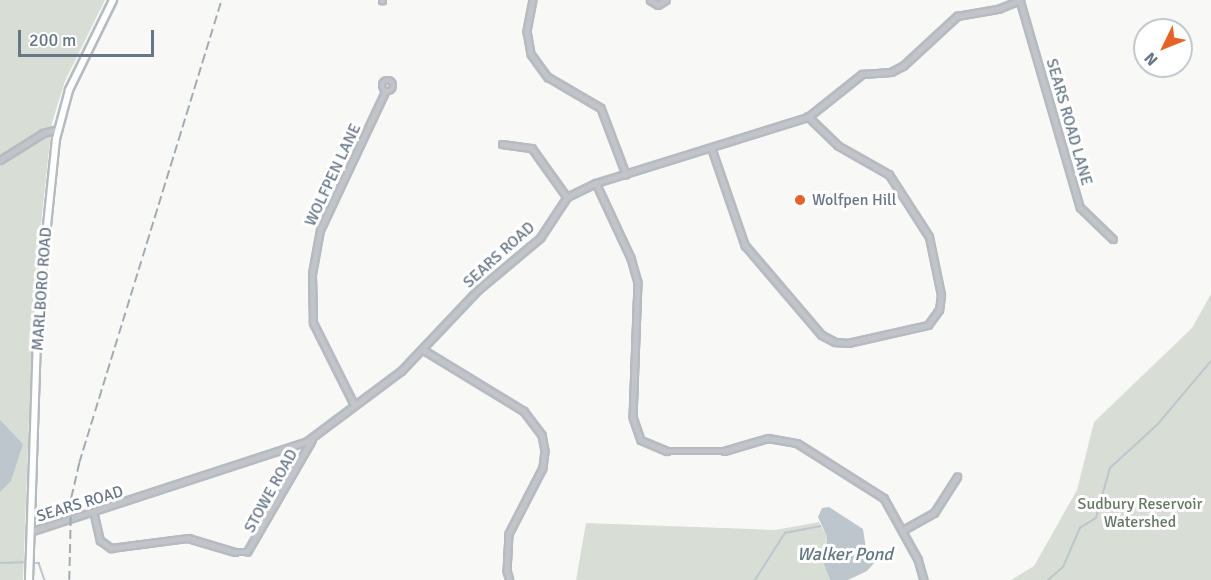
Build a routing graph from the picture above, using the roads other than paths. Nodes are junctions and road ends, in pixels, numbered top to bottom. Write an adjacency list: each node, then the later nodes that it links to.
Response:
1 (116, 0): 8 (main road, MARLBORO ROAD)
2 (533, 0): 12 (street)
3 (650, 0): 4 (street)
4 (666, 0)
5 (1020, 0): 7 (street); 15 (street, SEARS ROAD LANE)
6 (385, 92): 17 (street, WOLFPEN LANE)
7 (808, 117): 10 (street); 10 (street)
8 (58, 129): 11 (street); 22 (main road, MARLBORO ROAD)
9 (502, 144): 14 (street)
10 (712, 149): 12 (street)
11 (0, 160)
12 (626, 174): 13 (street)
13 (596, 183): 14 (street); 21 (street)
14 (567, 197): 16 (street, SEARS ROAD)
15 (1113, 239)
16 (422, 349): 17 (street, SEARS ROAD); 24 (street)
17 (354, 405): 18 (street, SEARS ROAD)
18 (313, 438): 20 (street, SEARS ROAD); 20 (street, STOWE ROAD)
19 (957, 477): 21 (street)
20 (94, 513): 22 (street, SEARS ROAD)
21 (903, 530): 25 (street)
22 (30, 532): 23 (main road, MARLBORO ROAD)
23 (29, 580)
24 (510, 580)
25 (924, 580)

